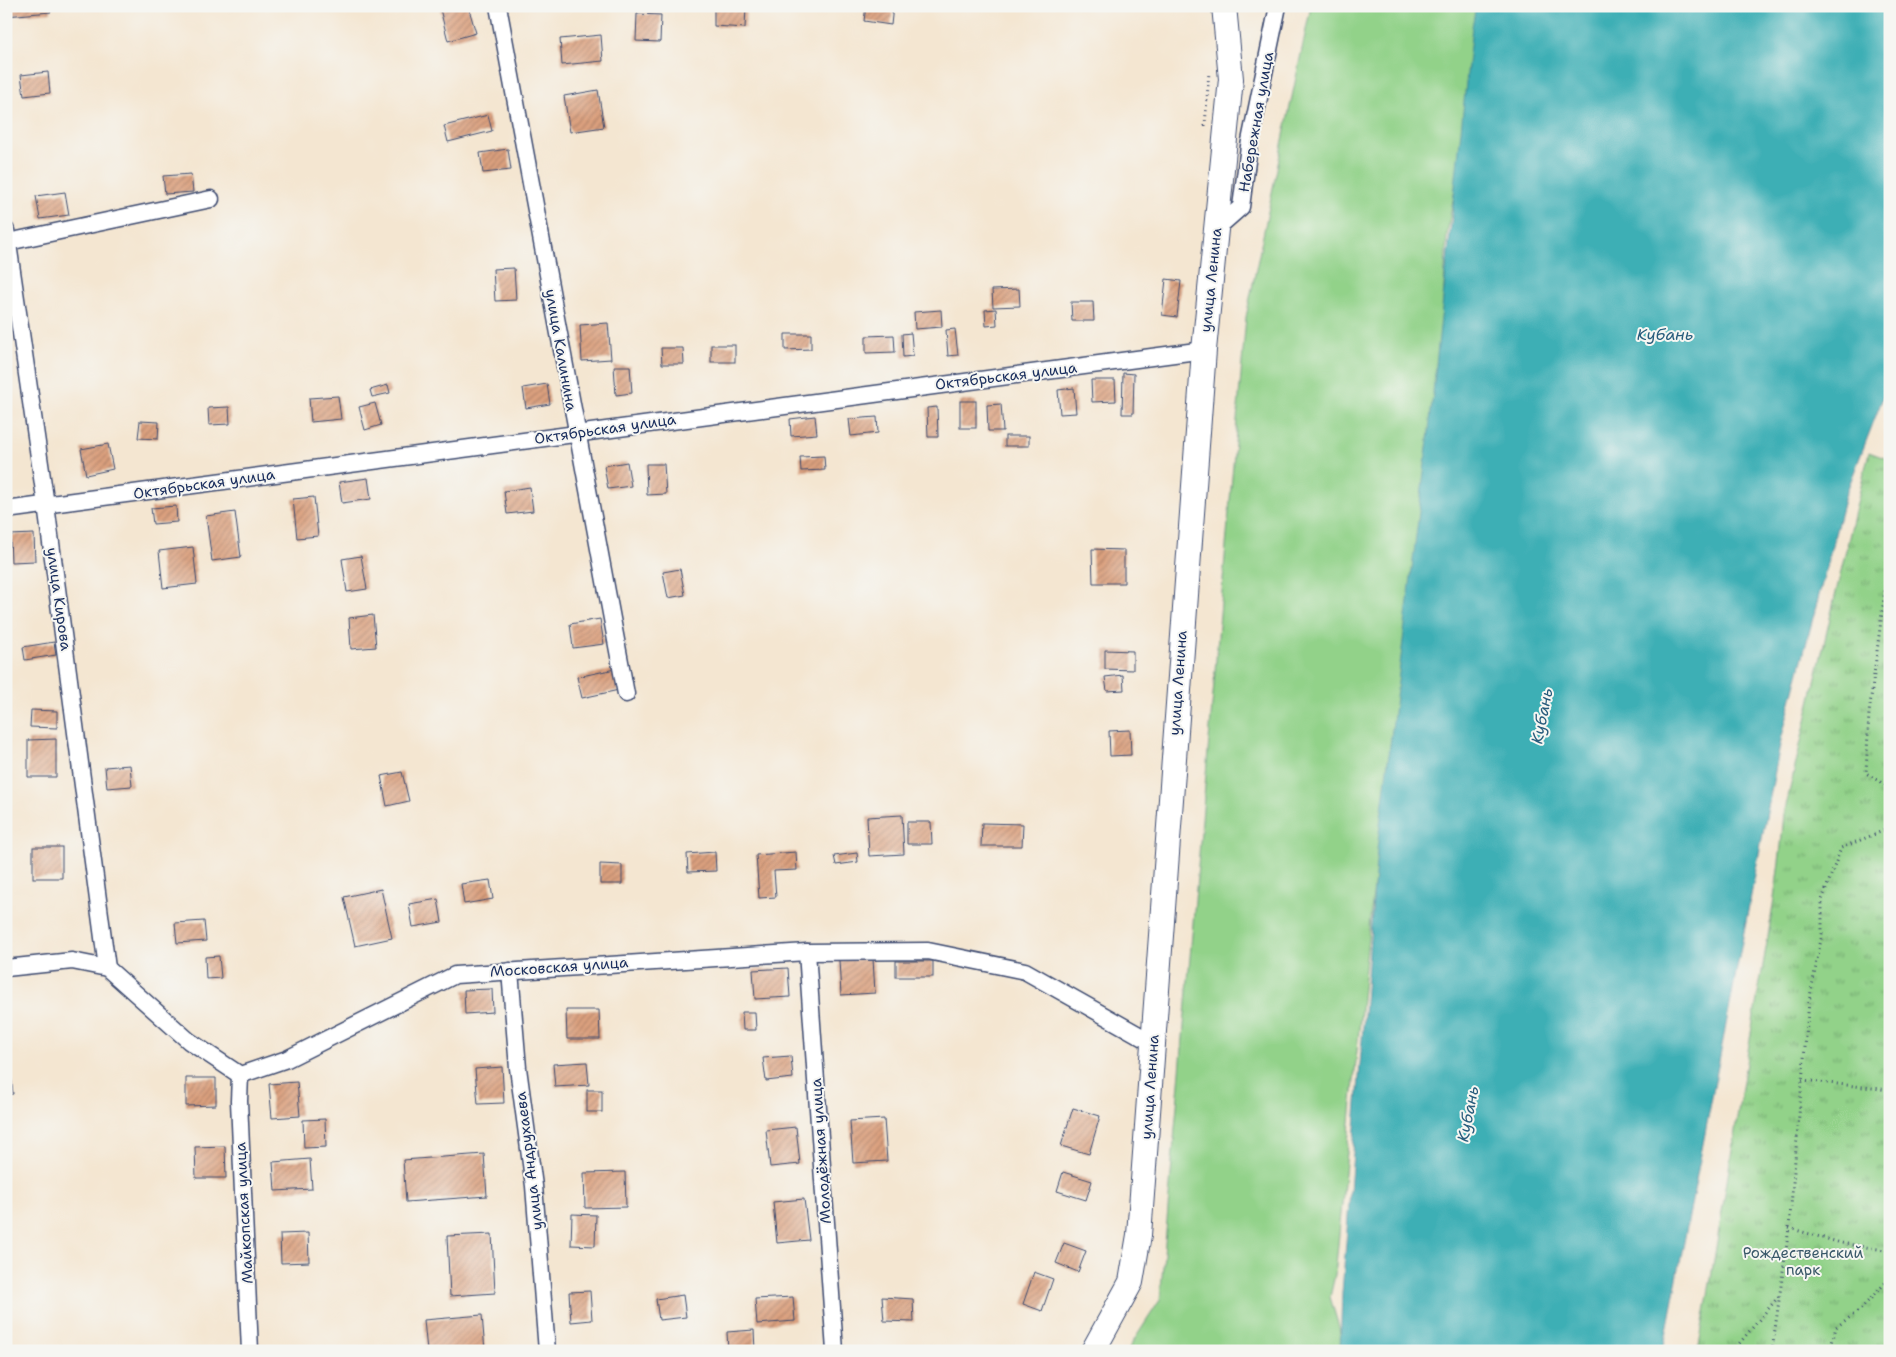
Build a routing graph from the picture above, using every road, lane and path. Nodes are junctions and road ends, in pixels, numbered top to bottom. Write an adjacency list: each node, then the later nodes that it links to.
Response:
1 (498, 6): 8 (street, улица Калинина)
2 (1224, 6): 5 (street, улица Ленина)
3 (1278, 6): 5 (street, Набережная улица)
4 (211, 199): 6 (street)
5 (1217, 228): 7 (street, улица Ленина)
6 (7, 236): 9 (street, улица Кирова)
7 (1204, 350): 8 (street, Октябрьская улица); 19 (street, улица Ленина)
8 (576, 433): 9 (street, Октябрьская улица); 12 (street, улица Калинина)
9 (46, 505): 10 (street, Октябрьская улица); 17 (street, улица Кирова)
10 (6, 510)
11 (1890, 551): 13 (path)
12 (626, 694)
13 (1890, 788)
14 (1890, 828): 21 (path)
15 (807, 952): 18 (street, Московская улица); 19 (street, Московская улица); 29 (street, Молодёжная улица)
16 (6, 968): 17 (street)
17 (107, 968): 20 (street)
18 (510, 971): 20 (street, Московская улица); 28 (street, улица Андрухаева)
19 (1153, 1043): 30 (street, улица Ленина)
20 (240, 1075): 27 (street, Майкопская улица)
21 (1802, 1080): 22 (path); 23 (path)
22 (1890, 1090)
23 (1789, 1228): 24 (path); 26 (path)
24 (1890, 1251)
25 (1890, 1278): 33 (path)
26 (1781, 1292): 31 (path); 32 (path)
27 (250, 1351)
28 (547, 1351)
29 (835, 1351)
30 (1093, 1351)
31 (1733, 1351)
32 (1772, 1351)
33 (1830, 1351)

